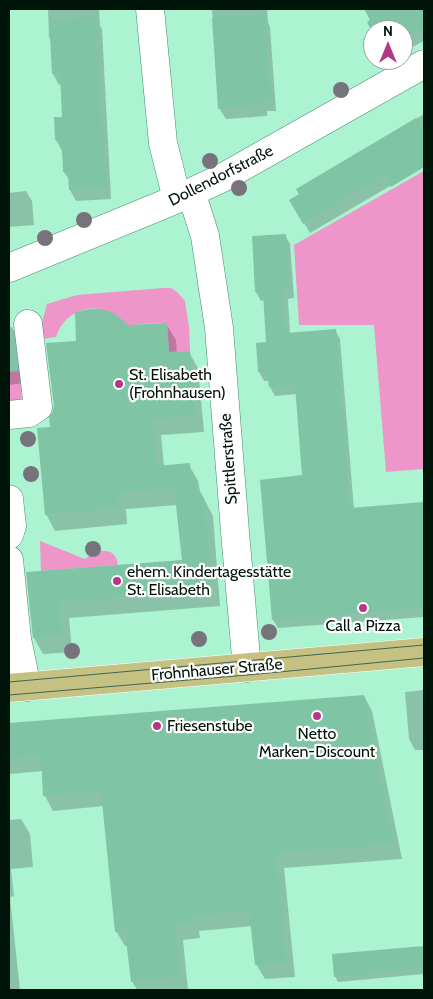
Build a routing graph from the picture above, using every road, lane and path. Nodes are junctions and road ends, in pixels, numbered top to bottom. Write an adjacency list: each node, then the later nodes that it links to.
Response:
1 (150, 9): 3 (street, Spittlerstraße)
2 (424, 64): 3 (street, Dollendorfstraße)
3 (184, 196): 4 (street, Dollendorfstraße); 11 (street, Spittlerstraße)
4 (9, 268)
5 (28, 324): 6 (street)
6 (9, 415)
7 (9, 499): 8 (street)
8 (9, 535)
9 (9, 560): 12 (street)
10 (424, 652): 11 (main road, Frohnhauser Straße)
11 (247, 668): 12 (main road, Frohnhauser Straße)
12 (18, 687)

